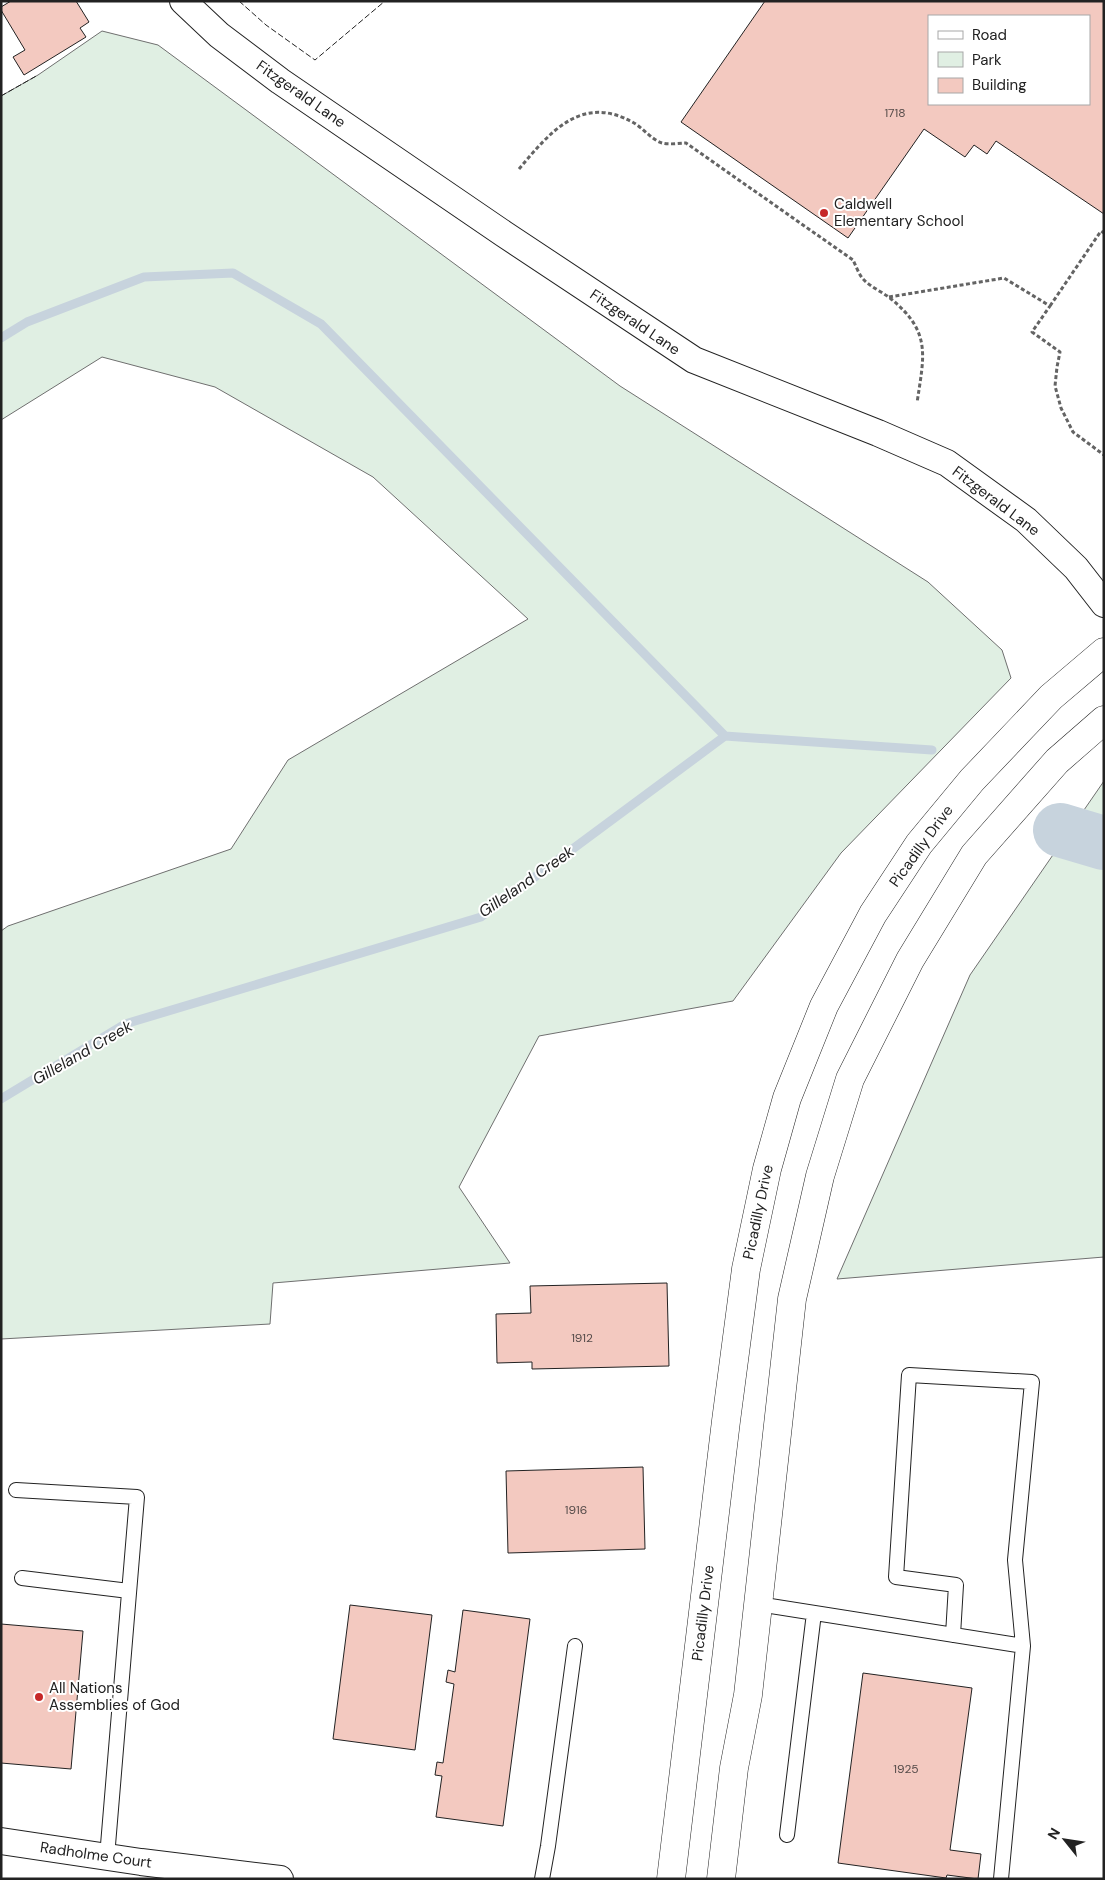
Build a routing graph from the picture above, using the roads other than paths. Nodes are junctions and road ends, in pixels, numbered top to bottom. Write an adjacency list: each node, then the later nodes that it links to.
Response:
1 (183, 1): 2 (street, Fitzgerald Lane)
2 (1104, 604)
3 (1104, 652): 19 (street, Picadilly Drive)
4 (1104, 720): 8 (street)
5 (16, 1490): 7 (lane)
6 (22, 1578): 7 (lane)
7 (129, 1590): 15 (lane)
8 (758, 1604): 9 (lane); 20 (street)
9 (814, 1613): 10 (lane); 13 (lane)
10 (953, 1635): 12 (lane); 12 (lane)
11 (575, 1646): 18 (lane)
12 (1023, 1646): 21 (lane)
13 (787, 1835)
14 (1, 1841): 15 (street, Radholme Court)
15 (106, 1857): 16 (street, Radholme Court)
16 (140, 1870): 17 (street, Radholme Court)
17 (280, 1879)
18 (542, 1879)
19 (671, 1879)
20 (721, 1879)
21 (1001, 1879)

